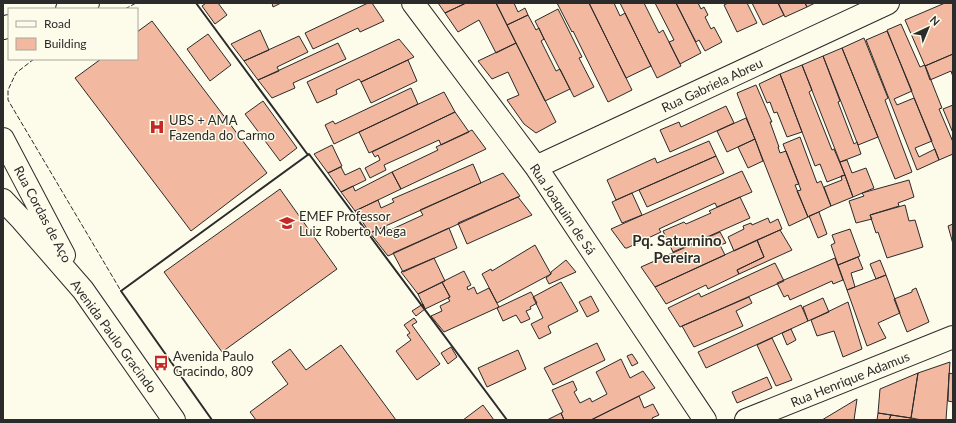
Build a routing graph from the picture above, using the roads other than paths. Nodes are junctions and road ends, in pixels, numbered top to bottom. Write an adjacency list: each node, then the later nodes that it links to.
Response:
1 (88, 3): 4 (street)
2 (414, 3): 6 (street, Rua Joaquim de Sá)
3 (888, 3): 6 (street, Rua Gabriela Abreu)
4 (70, 8)
5 (3, 139): 8 (street, Rua Cordas de Aço)
6 (536, 168): 11 (street, Rua Joaquim de Sá)
7 (3, 200): 8 (street, Avenida Paulo Gracindo)
8 (83, 290): 10 (street, Avenida Paulo Gracindo)
9 (953, 337): 12 (street, Rua Henrique Adamus)
10 (174, 420)
11 (705, 420)
12 (746, 420)

